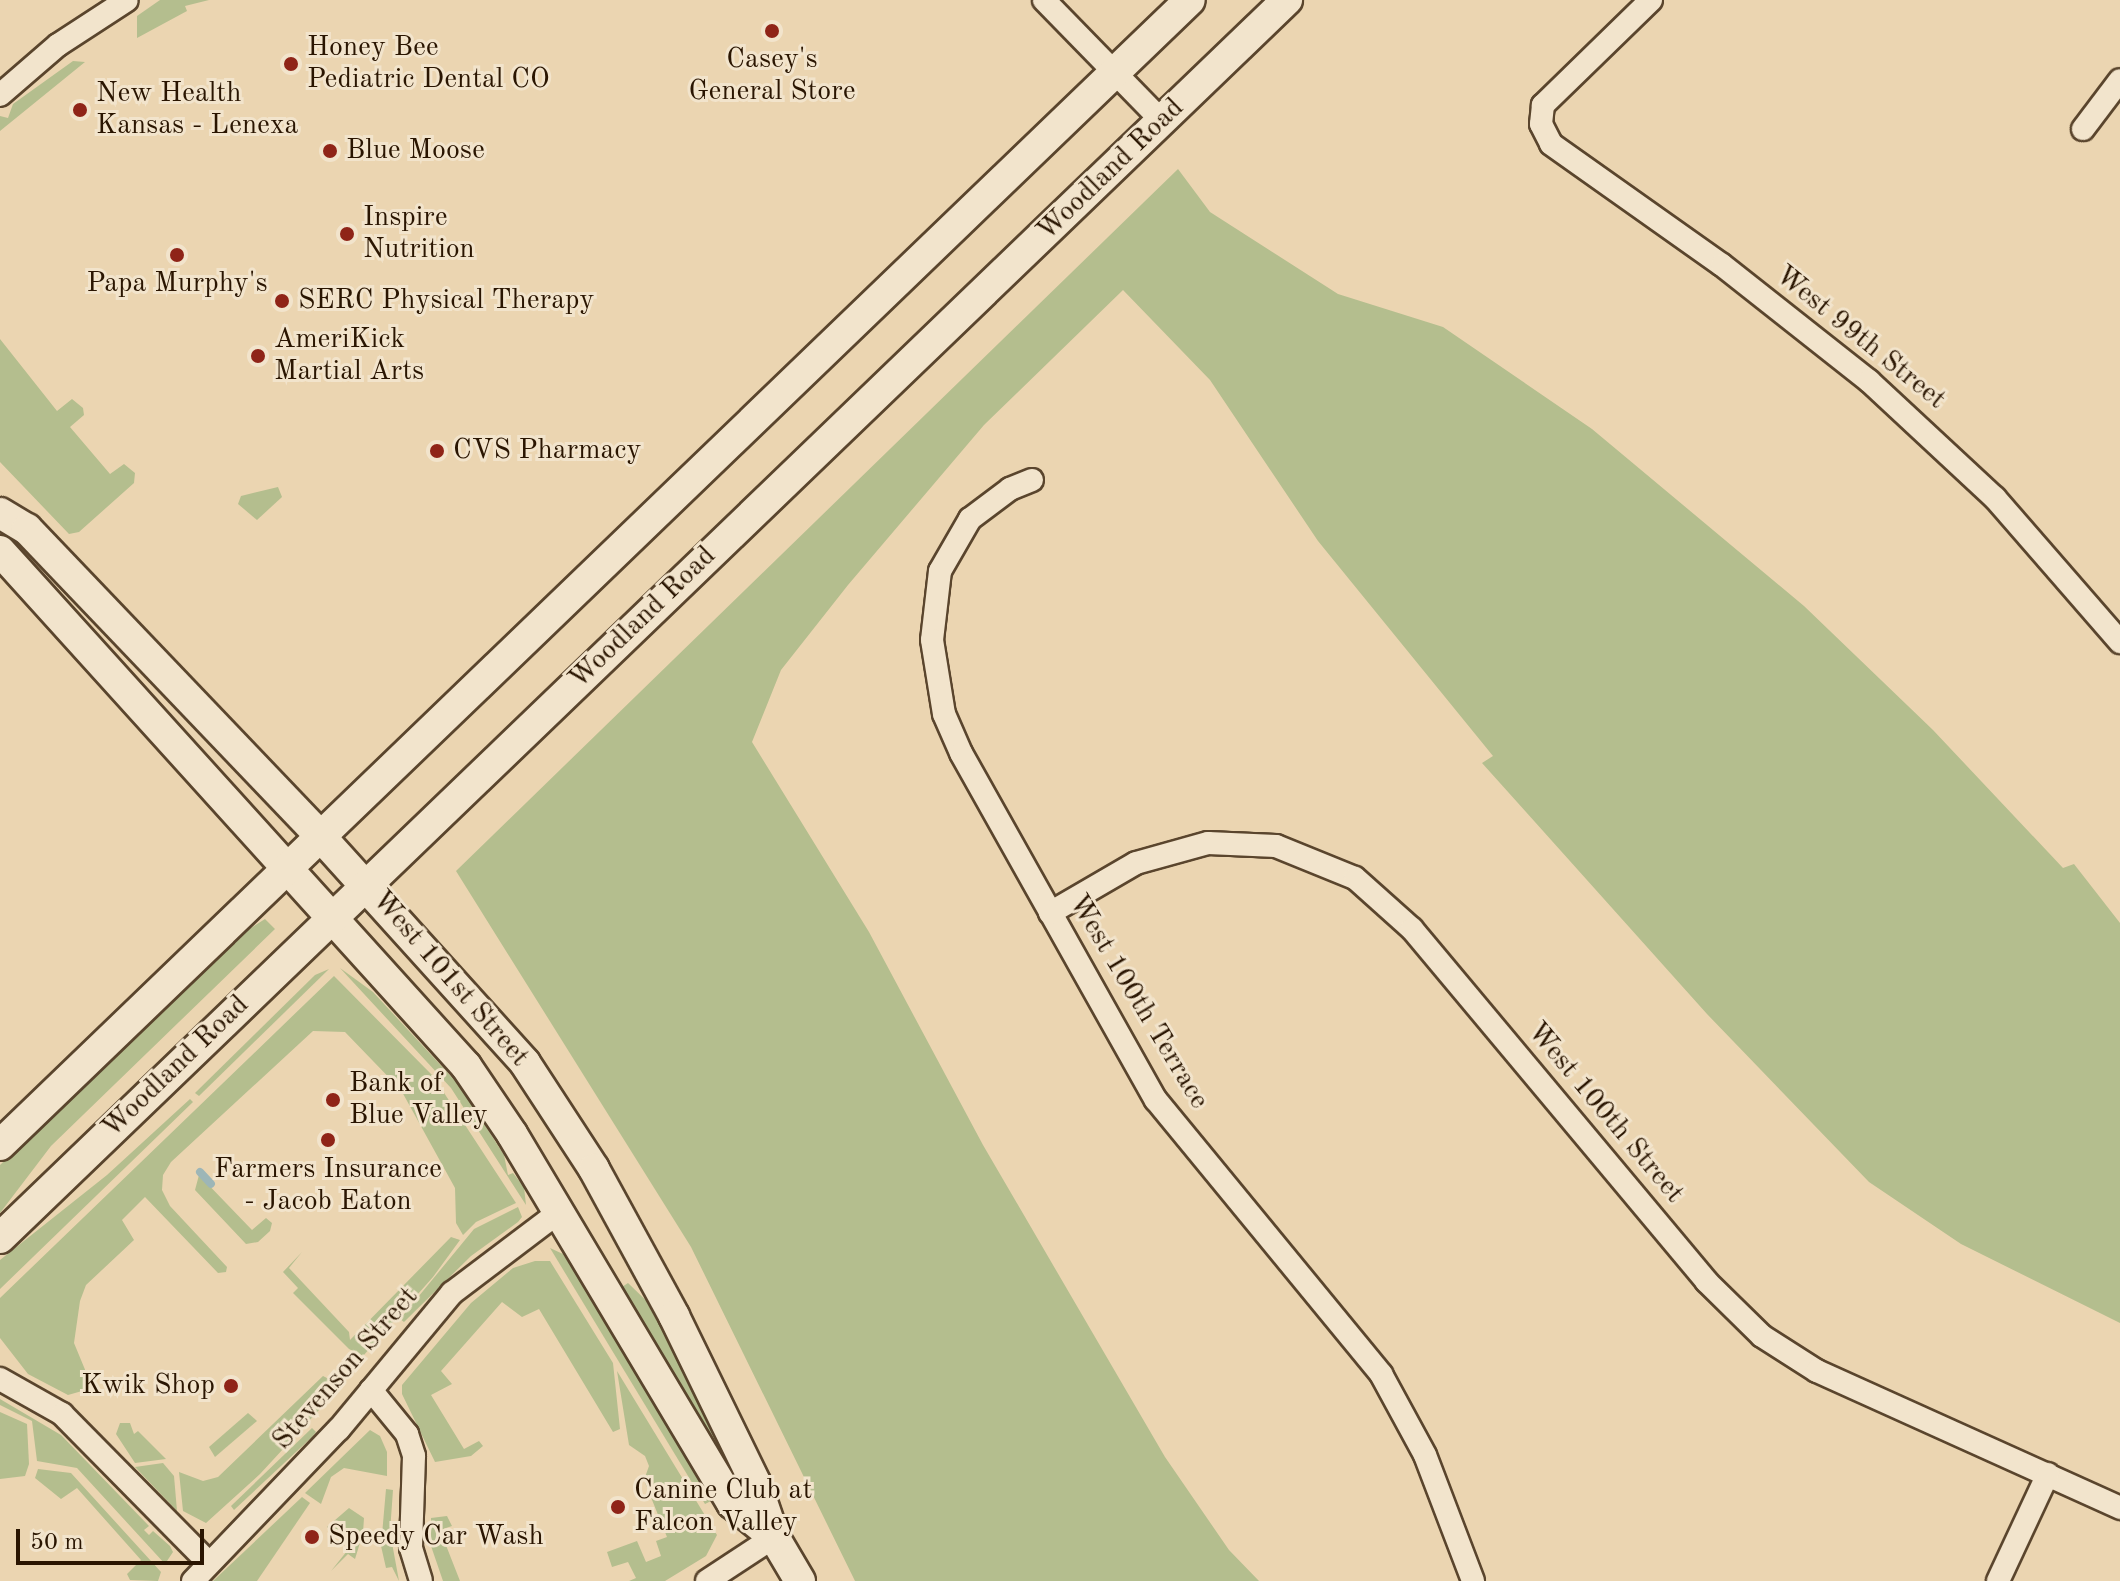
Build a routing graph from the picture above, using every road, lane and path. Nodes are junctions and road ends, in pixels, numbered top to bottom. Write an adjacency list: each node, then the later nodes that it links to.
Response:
1 (127, 0): 8 (street)
2 (1044, 0): 6 (street)
3 (1190, 0): 6 (main road)
4 (1287, 0): 9 (main road, Woodland Road)
5 (1651, 0): 14 (street, West 99th Street)
6 (1115, 72): 9 (street); 15 (main road)
7 (2120, 80): 10 (street)
8 (0, 95)
9 (1162, 121): 17 (main road, Woodland Road)
10 (2083, 129)
11 (1032, 480): 18 (street, West 100th Terrace)
12 (0, 513): 15 (main road, West 101st Street)
13 (0, 551): 16 (main road, West 101st Street)
14 (2120, 642)
15 (321, 837): 16 (main road); 17 (main road, West 101st Street)
16 (286, 869): 19 (main road, West 101st Street); 20 (main road)
17 (366, 884): 19 (main road, Woodland Road); 27 (main road, West 101st Street)
18 (1050, 913): 25 (street, West 100th Street); 33 (street, West 100th Terrace)
19 (330, 918): 21 (main road, West 101st Street); 22 (main road, Woodland Road)
20 (0, 1145)
21 (559, 1212): 24 (street, Stevenson Street); 27 (main road, West 101st Street)
22 (0, 1238)
23 (0, 1379): 28 (street)
24 (371, 1390): 28 (street, Stevenson Street); 30 (street)
25 (2048, 1474): 26 (street, West 100th Street); 34 (street)
26 (2120, 1508)
27 (774, 1537): 31 (street); 32 (main road, West 101st Street)
28 (207, 1561): 29 (street, Stevenson Street)
29 (193, 1581)
30 (421, 1581)
31 (707, 1581)
32 (800, 1581)
33 (1473, 1581)
34 (1998, 1581)

